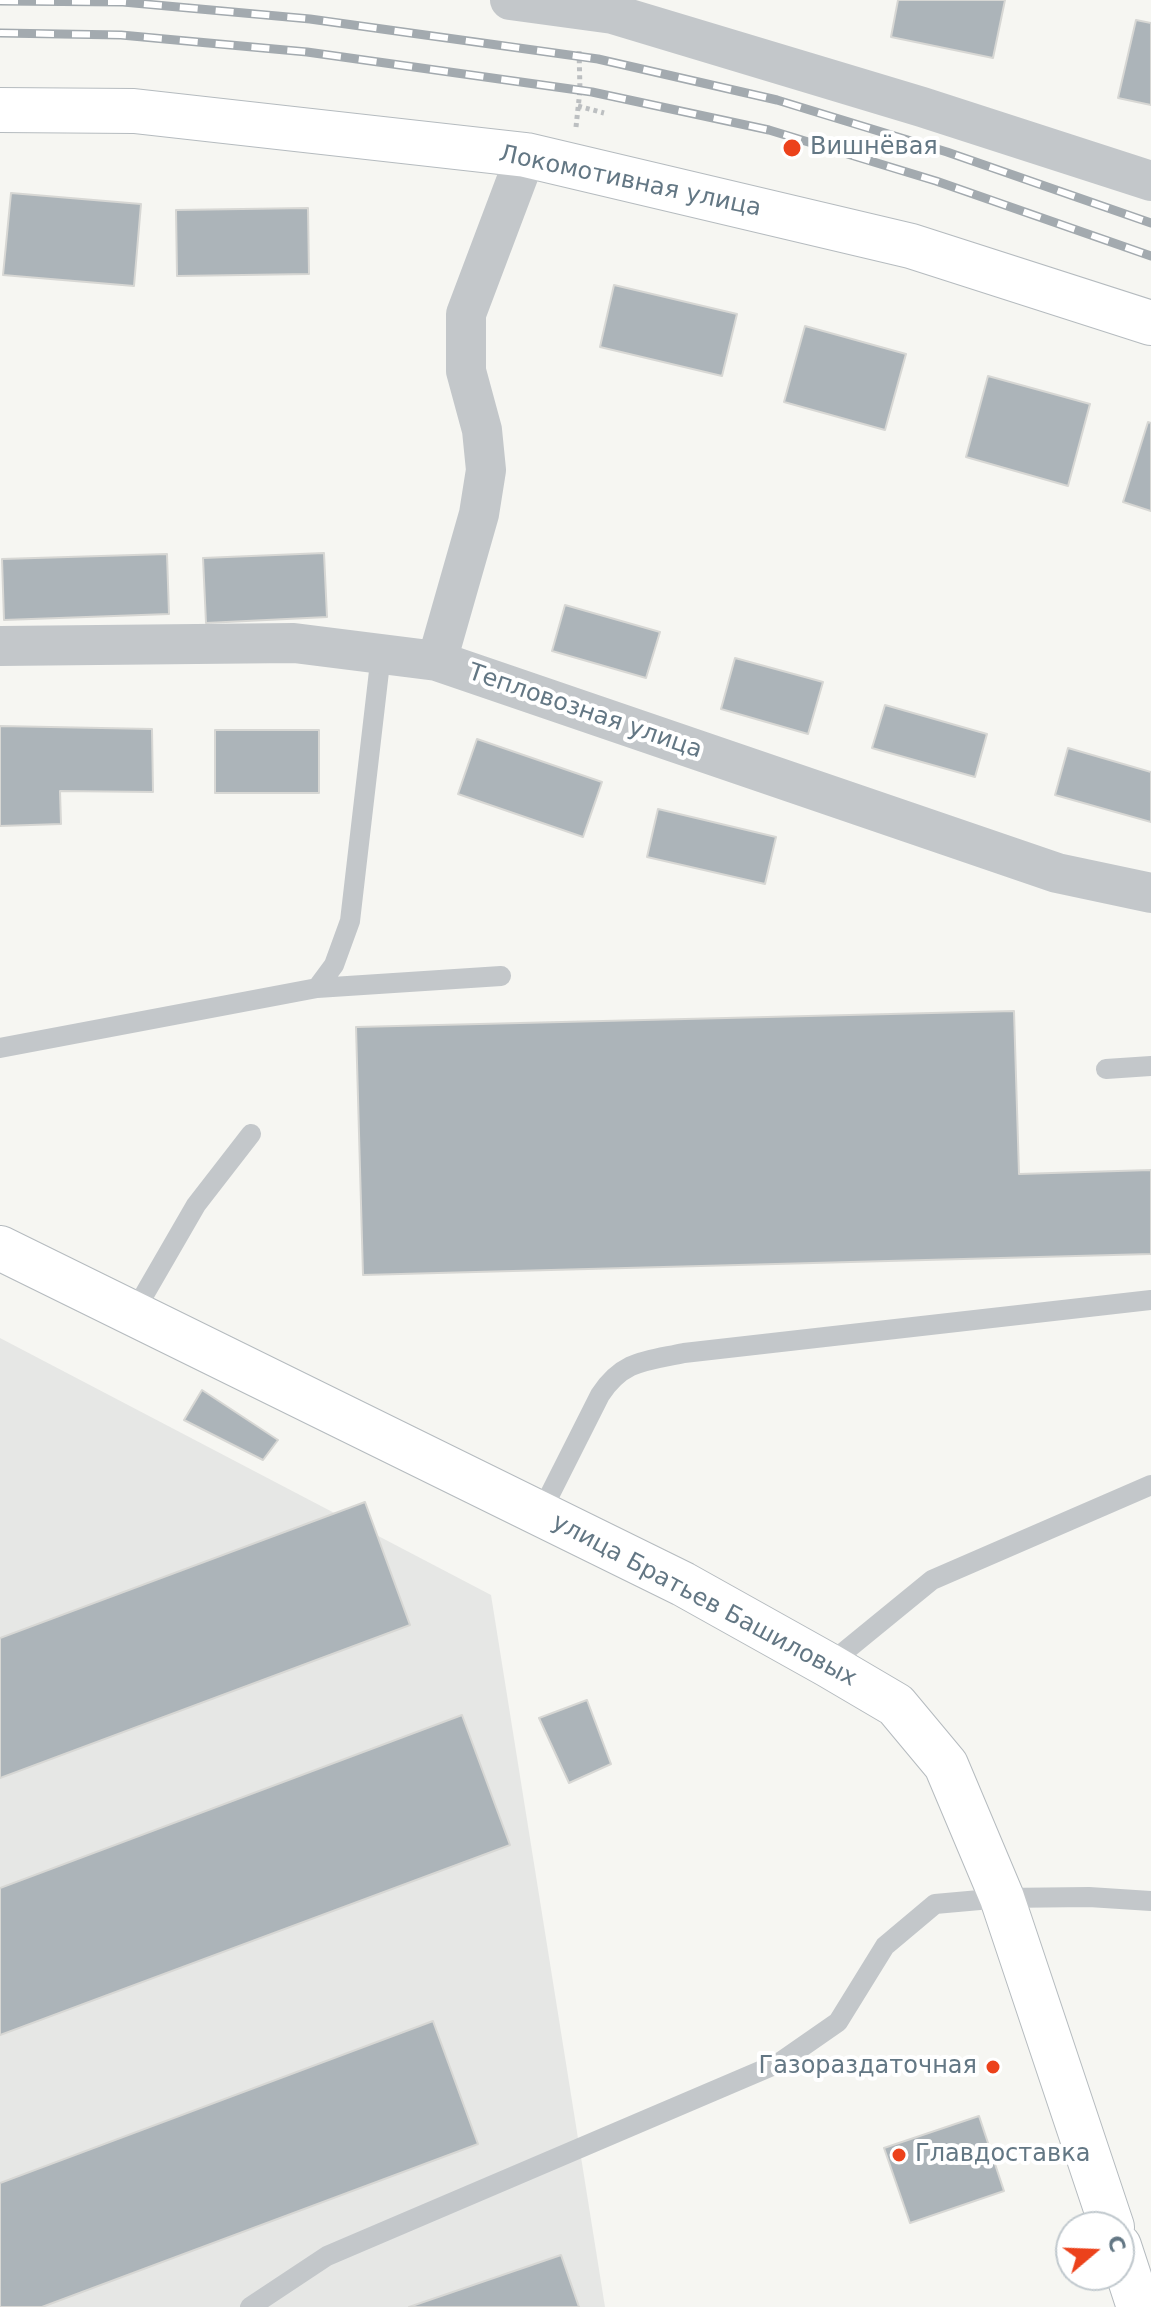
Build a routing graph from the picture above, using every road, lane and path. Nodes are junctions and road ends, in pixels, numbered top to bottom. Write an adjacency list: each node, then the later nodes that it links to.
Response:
1 (534, 2): 6 (street)
2 (578, 106): 4 (path)
3 (0, 110): 5 (street, Локомотивная улица)
4 (604, 113)
5 (526, 155): 7 (street, Локомотивная улица); 10 (street)
6 (1151, 181)
7 (1151, 323)
8 (0, 646): 9 (street, Тепловозная улица)
9 (381, 654): 10 (street, Тепловозная улица); 13 (lane)
10 (437, 661): 11 (street, Тепловозная улица)
11 (1151, 893)
12 (501, 976): 13 (lane)
13 (317, 988): 14 (lane)
14 (0, 1048)
15 (1151, 1066): 16 (lane)
16 (1106, 1069)
17 (251, 1134): 20 (lane)
18 (0, 1248): 20 (street, улица Братьев Башиловых)
19 (1151, 1300): 22 (lane)
20 (133, 1314): 22 (street, улица Братьев Башиловых)
21 (1151, 1485): 23 (lane)
22 (540, 1514): 23 (street, улица Братьев Башиловых)
23 (828, 1665): 24 (street, улица Братьев Башиловых)
24 (1002, 1898): 25 (lane); 26 (street, улица Братьев Башиловых); 27 (lane)
25 (1151, 1901)
26 (1107, 2211)
27 (250, 2307)

